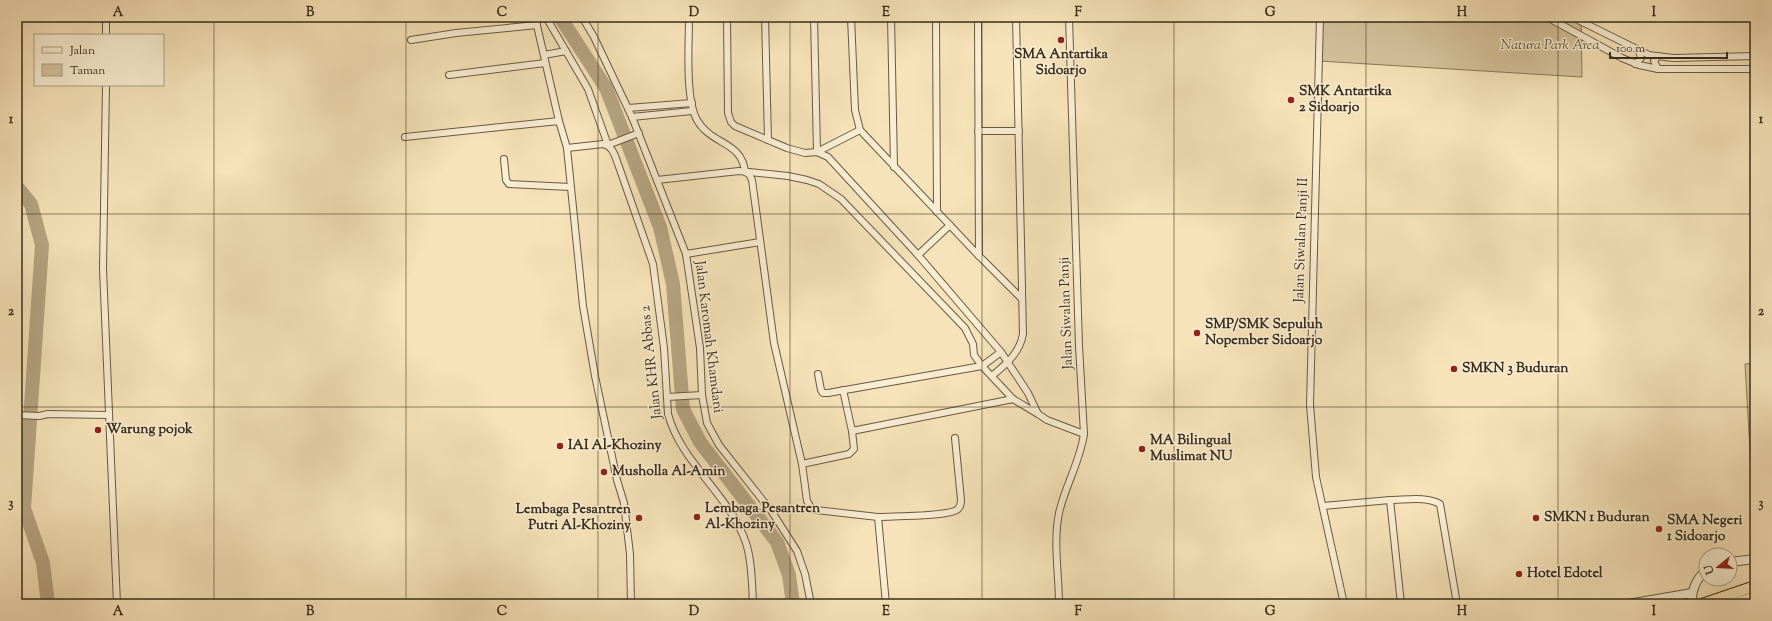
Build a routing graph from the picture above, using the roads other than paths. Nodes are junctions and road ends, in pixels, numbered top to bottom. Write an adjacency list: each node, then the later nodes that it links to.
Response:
1 (106, 17): 21 (street)
2 (535, 17): 20 (street)
3 (546, 17): 25 (street, Jalan KHR Abbas 2)
4 (582, 17): 36 (street, Jalan Karomah Khamdani)
5 (689, 17): 35 (street)
6 (726, 17): 45 (street)
7 (765, 17): 45 (street)
8 (814, 17): 48 (street)
9 (851, 17): 40 (street)
10 (891, 17): 50 (street)
11 (936, 17): 54 (street)
12 (978, 17): 41 (street)
13 (1016, 17): 42 (street)
14 (1069, 17): 74 (street, Jalan Siwalan Panji)
15 (1320, 17): 78 (street, Jalan Siwalan Panji II)
16 (1547, 17): 19 (street)
17 (1572, 17): 24 (street)
18 (1754, 17): 22 (street)
19 (1557, 20): 30 (street)
20 (537, 25): 23 (street); 26 (street)
21 (106, 34)
22 (1755, 39)
23 (411, 40)
24 (1639, 50): 27 (street); 30 (street)
25 (566, 51): 26 (street); 46 (street, Jalan KHR Abbas 2)
26 (544, 55): 29 (street)
27 (1658, 56): 28 (street); 31 (street)
28 (1755, 56)
29 (545, 63): 33 (street); 39 (street)
30 (1635, 64): 31 (street)
31 (1658, 69): 32 (street)
32 (1755, 69)
33 (449, 75)
34 (106, 86): 71 (street)
35 (692, 103): 36 (street); 37 (street)
36 (628, 108): 38 (street, Jalan Karomah Khamdani)
37 (692, 111): 38 (street); 51 (street)
38 (632, 117): 43 (street, Jalan Karomah Khamdani)
39 (559, 121): 44 (street); 47 (street)
40 (860, 130): 48 (street); 50 (street)
41 (978, 131): 42 (street); 59 (street)
42 (1019, 131): 60 (street)
43 (636, 135): 46 (street); 52 (street, Jalan Karomah Khamdani)
44 (405, 137)
45 (768, 140): 48 (street)
46 (608, 145): 47 (street); 68 (street, Jalan KHR Abbas 2)
47 (567, 148): 53 (street)
48 (817, 152): 58 (street)
49 (504, 159): 53 (street)
50 (894, 167): 54 (street)
51 (745, 172): 52 (street); 56 (street); 63 (street)
52 (657, 180): 57 (street, Jalan Karomah Khamdani)
53 (570, 187): 88 (street)
54 (937, 212): 55 (street)
55 (950, 225): 58 (street); 59 (street)
56 (760, 242): 57 (street); 76 (street)
57 (686, 254): 67 (street, Jalan Karomah Khamdani)
58 (918, 255): 61 (street)
59 (979, 256): 60 (street)
60 (1022, 298): 62 (street)
61 (1001, 352): 62 (street); 63 (street)
62 (1007, 363): 65 (street); 70 (street)
63 (982, 366): 65 (street); 66 (street)
64 (818, 374): 66 (street)
65 (992, 376): 69 (street)
66 (843, 390): 73 (street)
67 (699, 395): 68 (street); 90 (street, Jalan Karomah Khamdani)
68 (669, 397): 89 (street, Jalan KHR Abbas 2)
69 (1013, 399): 70 (street); 73 (street)
70 (1038, 414): 74 (street)
71 (108, 415): 72 (street); 87 (street)
72 (20, 416)
73 (852, 431): 76 (street)
74 (1084, 434): 86 (street, Jalan Siwalan Panji)
75 (955, 438): 79 (street)
76 (802, 464): 79 (street)
77 (1390, 500): 78 (street); 94 (street); 95 (street)
78 (1323, 506): 93 (street, Jalan Siwalan Panji II)
79 (878, 517): 91 (street)
80 (1755, 559): 81 (street)
81 (1738, 561)
82 (1698, 581): 84 (street)
83 (1755, 586): 98 (highway)
84 (1692, 593): 96 (street); 97 (street)
85 (1755, 597): 99 (highway)
86 (1059, 603): 92 (street)
87 (117, 604)
88 (631, 604)
89 (753, 604)
90 (811, 604)
91 (886, 604)
92 (1048, 604)
93 (1344, 604)
94 (1401, 604)
95 (1457, 604)
96 (1628, 604)
97 (1692, 604)
98 (1702, 604)
99 (1732, 604)

